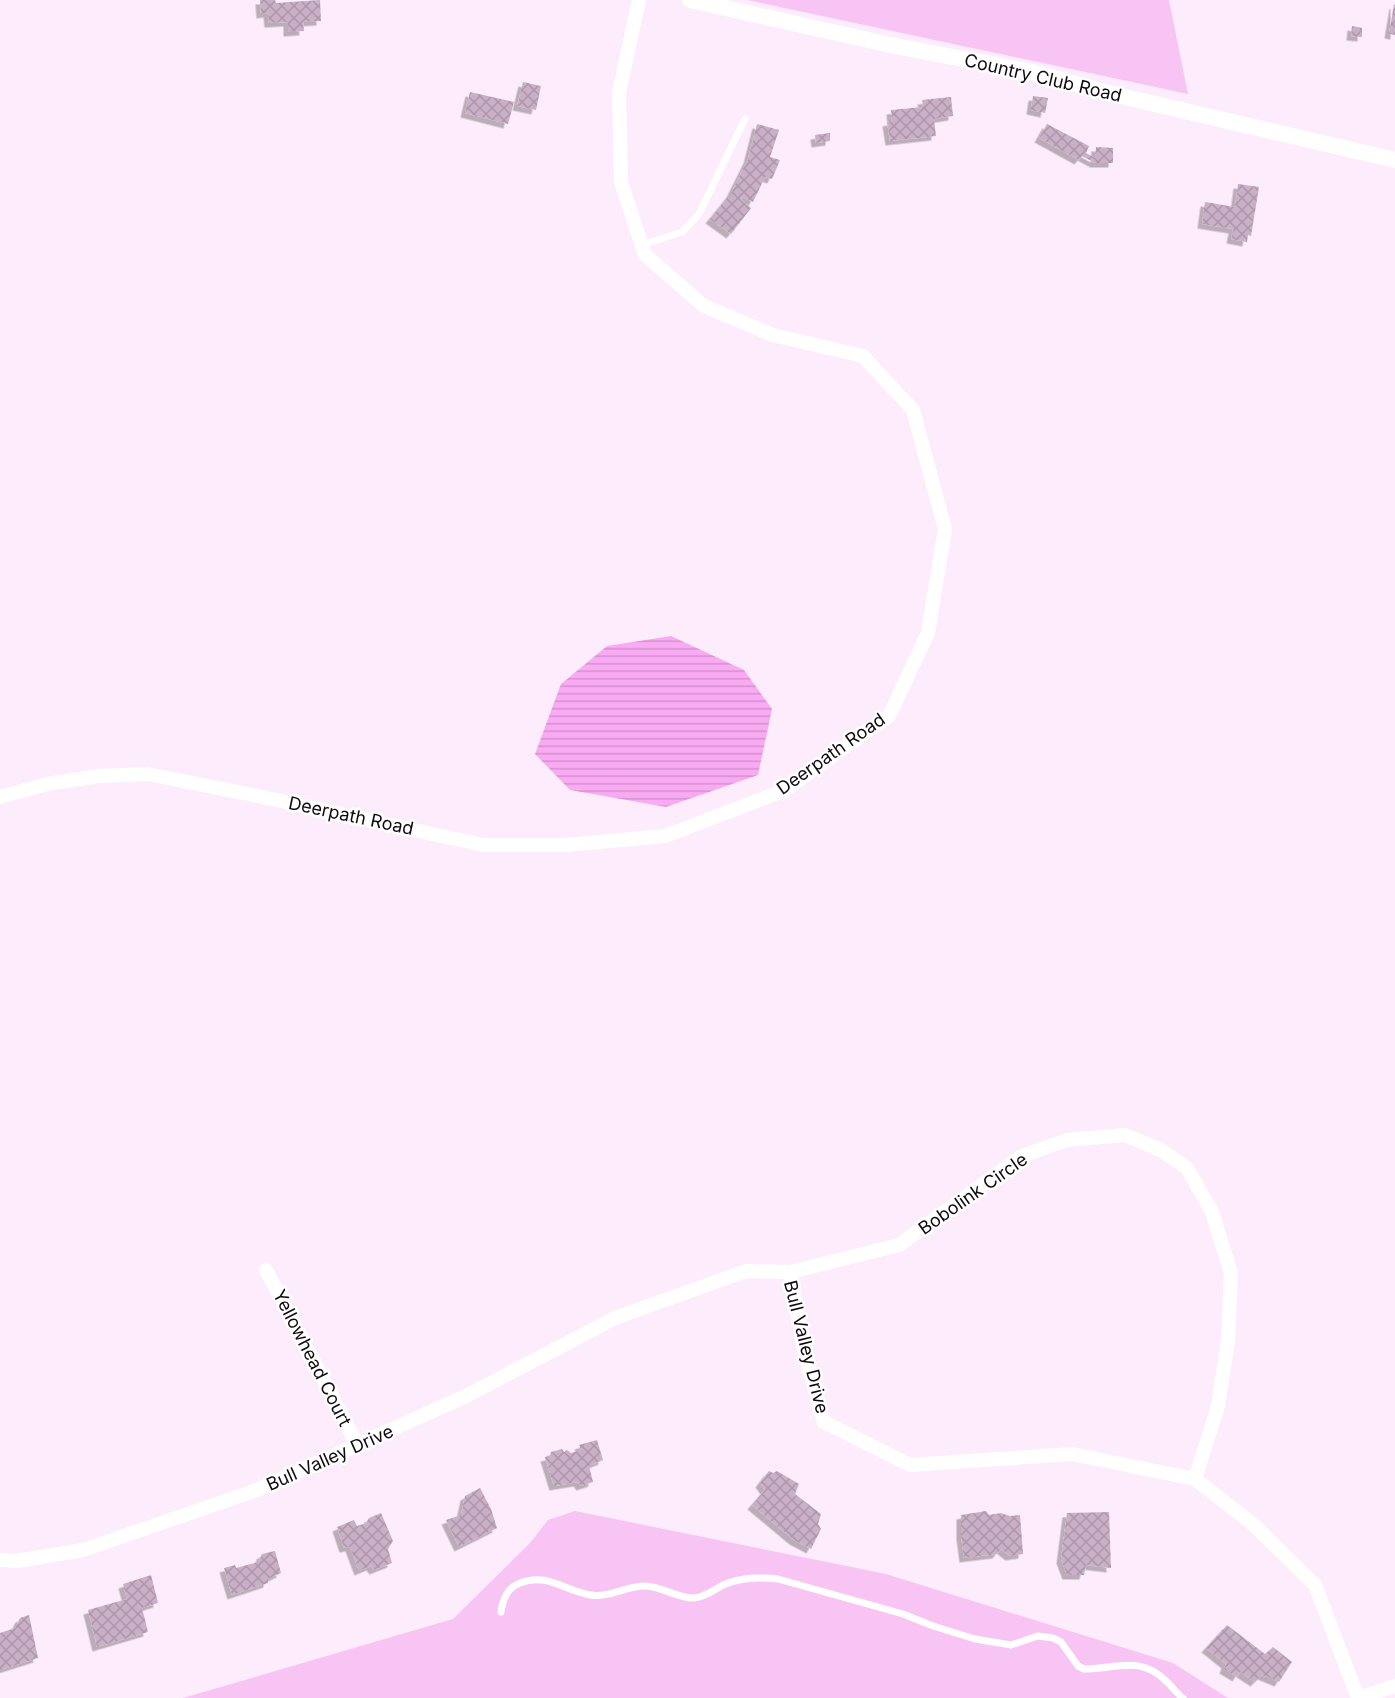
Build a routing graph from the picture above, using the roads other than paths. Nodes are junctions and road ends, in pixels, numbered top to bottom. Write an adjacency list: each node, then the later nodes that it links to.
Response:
1 (639, 0): 5 (street, Deerpath Road)
2 (690, 0): 4 (street, Country Club Road)
3 (745, 119): 5 (lane)
4 (1395, 160)
5 (642, 244): 6 (street, Deerpath Road)
6 (0, 797)
7 (266, 1270): 9 (street, Yellowhead Court)
8 (790, 1272): 9 (street, Bull Valley Drive); 10 (street, Bull Valley Drive); 10 (street, Bobolink Circle)
9 (358, 1446): 11 (street, Bull Valley Drive)
10 (1195, 1479): 15 (street, Bull Valley Drive)
11 (0, 1560)
12 (501, 1612): 14 (lane)
13 (1395, 1686): 15 (street)
14 (1183, 1698)
15 (1359, 1698)

